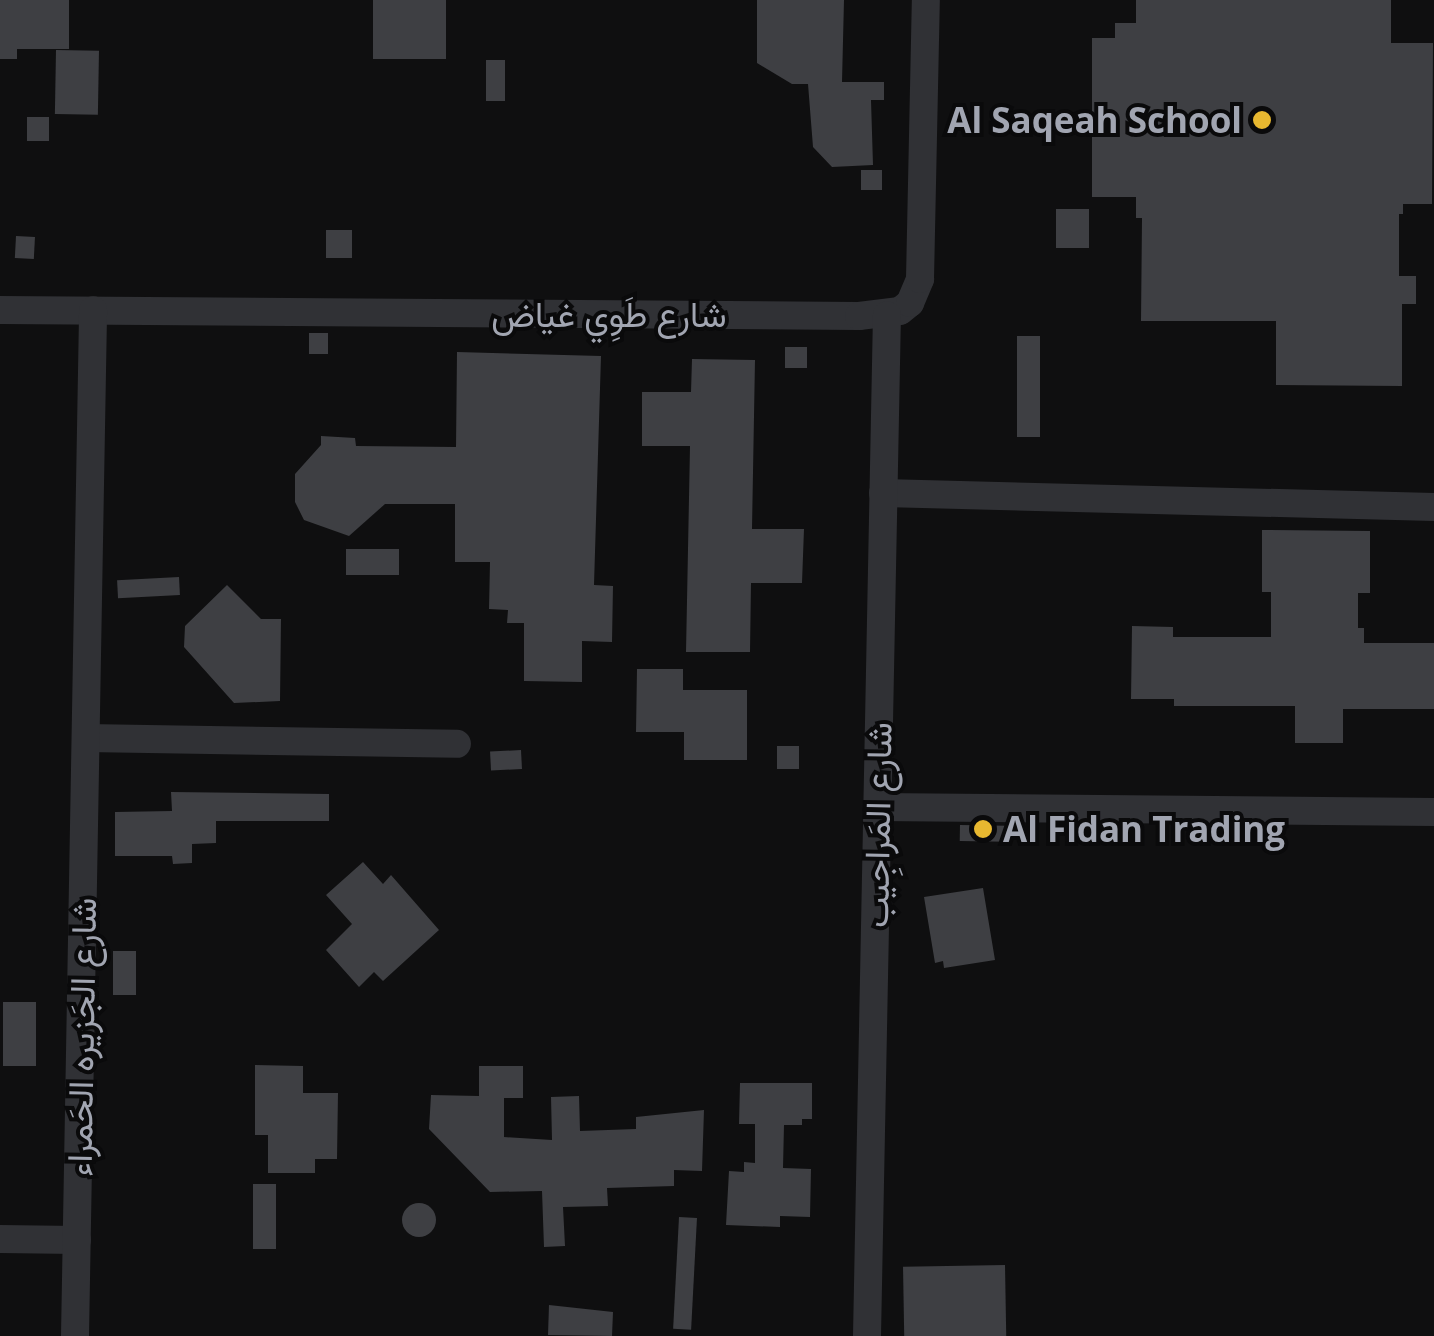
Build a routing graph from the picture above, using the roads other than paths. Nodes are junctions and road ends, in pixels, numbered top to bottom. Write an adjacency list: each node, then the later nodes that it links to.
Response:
1 (926, 0): 4 (street)
2 (0, 310): 3 (street, شارع طَوِي غياض)
3 (93, 310): 4 (street, شارع طَوِي غياض); 7 (street, شارع الجَزيره الحَمراء)
4 (887, 315): 5 (street, شارع المَراجِيب)
5 (883, 493): 6 (street); 9 (street, شارع المَراجِيب)
6 (1434, 506)
7 (86, 738): 8 (street); 12 (street, شارع الجَزيره الحَمراء)
8 (457, 744)
9 (877, 807): 10 (street); 14 (street, شارع المَراجِيب)
10 (1434, 812)
11 (0, 1239): 12 (street)
12 (77, 1240): 13 (street, شارع الجَزيره الحَمراء)
13 (76, 1336)
14 (867, 1336)

